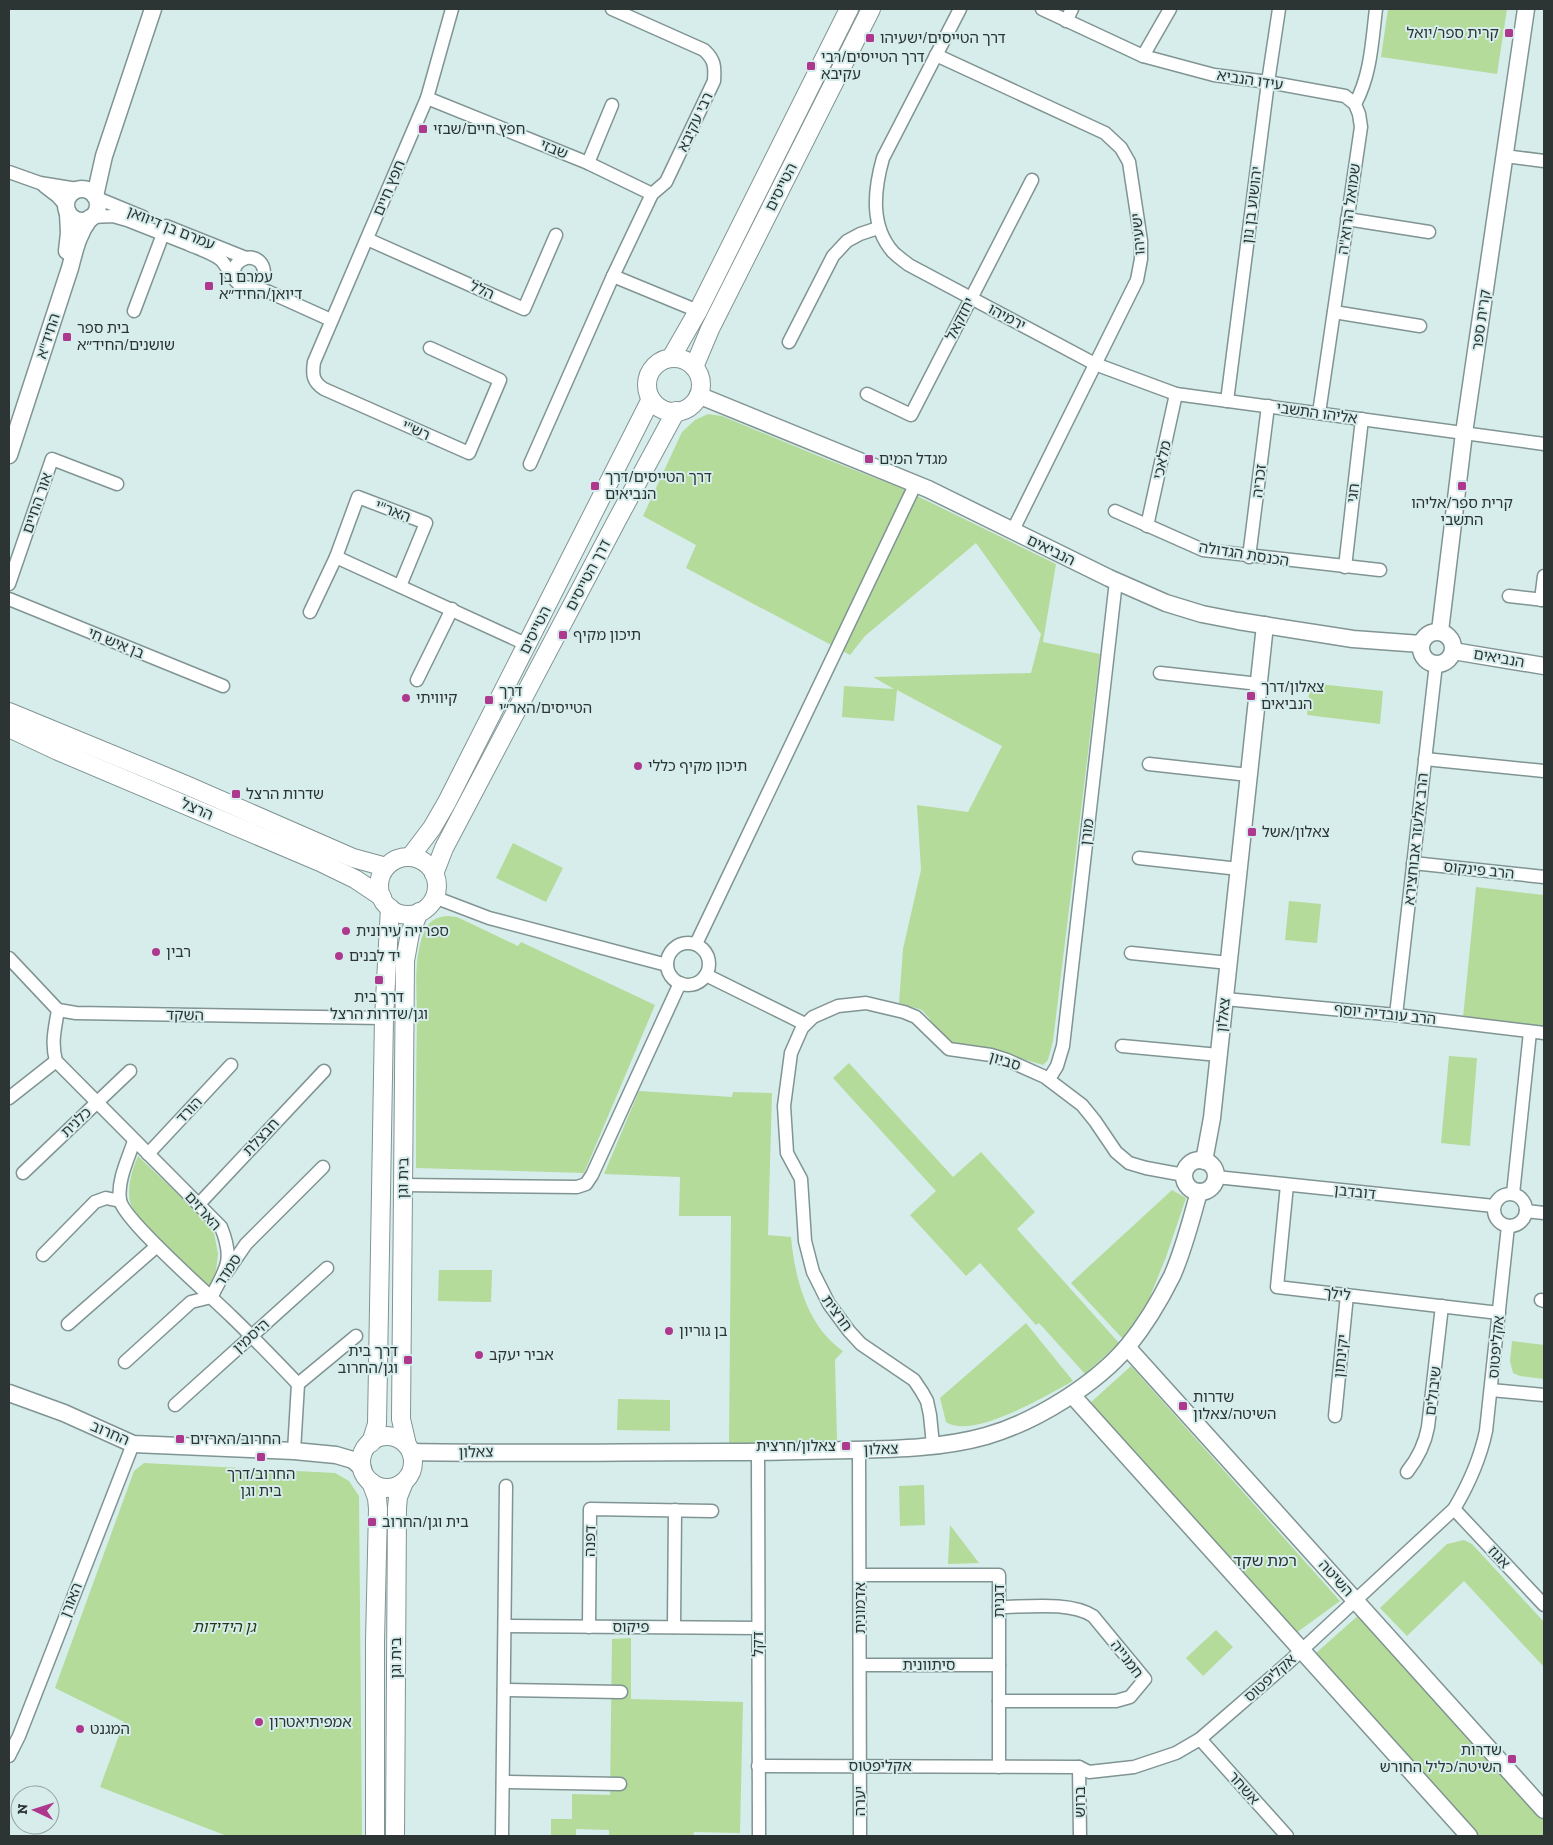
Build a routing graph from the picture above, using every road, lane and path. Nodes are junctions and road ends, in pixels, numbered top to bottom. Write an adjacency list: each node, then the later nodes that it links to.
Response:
1 (153, 9): 26 (street)
2 (452, 9): 17 (street, חפץ חיים)
3 (849, 9): 44 (main road, הטייסים)
4 (871, 9): 53 (main road, הטייסים)
5 (960, 9): 14 (street, ירמיהו)
6 (1042, 9): 13 (street, עידו הנביא)
7 (1072, 9): 13 (street)
8 (1170, 9): 15 (street)
9 (1279, 9): 16 (street, יהושוע בן נון)
10 (1376, 9): 18 (street)
11 (1526, 9): 20 (street, קרית ספר)
12 (614, 10): 27 (street, רבי עקיבא)
13 (1066, 21): 15 (street, עידו הנביא)
14 (936, 55): 31 (street, ירמיהו); 52 (street, ישעיהו)
15 (1142, 56): 16 (street, עידו הנביא)
16 (1268, 82): 18 (street, עידו הנביא); 58 (street, יהושוע בן נון)
17 (427, 98): 22 (street, שבזי); 35 (street, חפץ חיים)
18 (1355, 104): 30 (street, שמואל הרוא"ה)
19 (612, 106): 22 (street)
20 (1504, 156): 21 (street); 64 (street, קרית ספר)
21 (1544, 162)
22 (588, 163): 27 (street, שבזי)
23 (9, 172): 25 (street)
24 (1032, 180): 41 (street, יחזקאל)
25 (40, 183): 26 (street, עמרם בן דיוואן); 28 (street)
26 (88, 193): 28 (street); 29 (street); 36 (street, עמרם בן דיוואן)
27 (652, 194): 38 (street, רבי עקיבא)
28 (67, 210): 29 (street); 63 (street, החיד"א)
29 (91, 218): 33 (street, עמרם בן דיוואן); 66 (street, החיד"א)
30 (1347, 219): 32 (street); 45 (street, שמואל הרוא"ה)
31 (878, 228): 41 (street, ירמיהו); 48 (street)
32 (1429, 232)
33 (163, 234): 39 (street, עמרם בן דיוואן); 43 (street, עמרם בן דיוואן)
34 (556, 235): 35 (street, הלל)
35 (367, 239): 46 (street, חפץ חיים)
36 (246, 258): 37 (street); 39 (street)
37 (264, 272): 40 (street); 42 (street)
38 (613, 276): 44 (street); 67 (street, רבי עקיבא)
39 (234, 277): 40 (street)
40 (253, 287): 42 (street)
41 (971, 299): 52 (street, ירמיהו); 54 (street, יחזקאל)
42 (289, 301): 46 (street)
43 (134, 311)
44 (698, 311): 50 (main road, הטייסים)
45 (1334, 312): 47 (street); 61 (street, שמואל הרוא"ה)
46 (331, 320): 51 (street, חפץ חיים)
47 (1420, 326)
48 (789, 342)
49 (430, 348): 51 (street, רש"י)
50 (671, 358): 53 (main road); 57 (main road)
51 (314, 362)
52 (1095, 364): 55 (street, אליהו התשבי); 72 (street, ישעיהו)
53 (694, 367): 56 (main road)
54 (867, 394)
55 (1176, 394): 58 (street, אליהו התשבי); 71 (street, מלאכי)
56 (698, 395): 60 (main road); 68 (street, הנביאים)
57 (651, 399): 60 (main road); 89 (main road, הטייסים)
58 (1227, 400): 59 (street, אליהו התשבי)
59 (1268, 406): 61 (street, אליהו התשבי); 74 (street, זכריה)
60 (676, 411): 108 (main road, דרך הטייסים)
61 (1318, 413): 62 (street, אליהו התשבי)
62 (1362, 419): 64 (street, אליהו התשבי); 75 (street, חגי)
63 (9, 429)
64 (1464, 433): 65 (street, אליהו התשבי); 87 (street, קרית ספר)
65 (1544, 444)
66 (9, 455)
67 (530, 464)
68 (916, 483): 72 (street, הנביאים); 113 (street)
69 (117, 484): 79 (street, אור החיים)
70 (1115, 511): 71 (street, הכנסת הגדולה)
71 (1147, 526): 74 (street, הכנסת הגדולה)
72 (1013, 530): 78 (street, הנביאים)
73 (336, 557): 80 (street); 80 (street, האר"י); 85 (street, האר"י)
74 (1249, 557): 75 (street, הכנסת הגדולה)
75 (1345, 567): 76 (street, הכנסת הגדולה)
76 (1380, 570)
77 (1544, 576): 83 (street)
78 (1116, 581): 86 (street, הנביאים); 133 (street, מורן)
79 (9, 584)
80 (400, 586): 84 (street)
81 (1509, 596): 83 (street)
82 (9, 599): 96 (street, בן איש חי)
83 (1543, 600)
84 (452, 609): 89 (street); 94 (street)
85 (310, 612)
86 (1265, 625): 88 (street, הנביאים); 95 (street, צאלון)
87 (1440, 631): 88 (street); 90 (street)
88 (1421, 644): 91 (street)
89 (528, 645): 103 (main road, הטייסים)
90 (1453, 651): 91 (street); 92 (street, הנביאים)
91 (1436, 664): 99 (street, הרב אלעזר אבוחצירא)
92 (1544, 666)
93 (1160, 673): 95 (street)
94 (417, 680)
95 (1259, 684): 102 (street, צאלון)
96 (223, 686)
97 (9, 712): 106 (main road, הרצל)
98 (9, 728): 111 (main road, הרצל)
99 (1425, 759): 101 (street); 105 (street, הרב אלעזר אבוחצירא)
100 (1149, 764): 102 (street)
101 (1544, 771)
102 (1249, 775): 107 (street, צאלון)
103 (410, 857): 106 (main road); 108 (main road)
104 (1139, 858): 107 (street)
105 (1413, 863): 109 (street, הרב פינקוס); 122 (street, הרב אלעזר אבוחצירא)
106 (386, 867): 111 (main road)
107 (1239, 869): 116 (street, צאלון)
108 (434, 874): 110 (main road)
109 (1544, 877)
110 (434, 896): 112 (main road); 117 (street)
111 (386, 902): 112 (main road); 123 (main road, בית וגן)
112 (419, 912): 143 (main road, בית וגן)
113 (696, 944): 117 (street); 118 (street)
114 (1131, 954): 116 (street)
115 (9, 958): 121 (street)
116 (1229, 963): 120 (street, צאלון)
117 (667, 965): 119 (street)
118 (706, 975): 119 (street); 124 (street)
119 (680, 983): 143 (street)
120 (1225, 999): 122 (street, הרב עובדיה יוסף); 128 (street, צאלון)
121 (58, 1010): 123 (street, השקד); 129 (street)
122 (1396, 1015): 125 (street, הרב עובדיה יוסף)
123 (384, 1018): 173 (main road, בית וגן)
124 (805, 1024): 133 (street, סביון); 174 (street, חרצית)
125 (1530, 1032): 126 (street, הרב עובדיה יוסף); 146 (street)
126 (1544, 1033)
127 (1122, 1046): 128 (street)
128 (1218, 1055): 138 (street, צאלון)
129 (56, 1061): 134 (street); 135 (street, הארזים)
130 (231, 1066): 137 (street, הורד)
131 (130, 1070): 135 (street, כלנית)
132 (324, 1071): 148 (street, חבצלת)
133 (1049, 1080): 141 (street, סביון)
134 (9, 1098)
135 (96, 1103): 136 (street, הארזים); 140 (street, כלנית)
136 (134, 1141): 137 (street, הארזים); 147 (street)
137 (148, 1154): 148 (street, הארזים)
138 (1204, 1161): 141 (street); 142 (street)
139 (323, 1167): 157 (street, סמדר)
140 (22, 1173)
141 (1184, 1175): 145 (street)
142 (1216, 1178): 144 (street, דובדבן); 145 (street)
143 (403, 1184): 178 (main road, בית וגן)
144 (1287, 1185): 149 (street, דובדבן); 156 (street, לילך)
145 (1199, 1192): 163 (street, צאלון)
146 (1513, 1194): 149 (street); 150 (street)
147 (120, 1201): 153 (street); 154 (street)
148 (199, 1204): 157 (street, הארזים)
149 (1494, 1206): 152 (street)
150 (1526, 1211): 151 (street); 152 (street)
151 (1544, 1213)
152 (1508, 1226): 159 (street, אקליפטוס)
153 (157, 1246): 157 (street); 160 (street)
154 (43, 1255)
155 (327, 1268): 161 (street, היסמין)
156 (1347, 1295): 158 (street, לילך); 171 (street, יקינתון)
157 (211, 1297): 161 (street); 164 (street, סמדר)
158 (1442, 1306): 159 (street, לילך); 180 (street, שיבולים)
159 (1499, 1313): 166 (street, אקליפטוס)
160 (68, 1324)
161 (252, 1336): 165 (street); 170 (street, היסמין)
162 (356, 1336): 165 (street)
163 (1127, 1347): 168 (street, צאלון); 188 (street, השיטה)
164 (125, 1362)
165 (298, 1384): 176 (street)
166 (1491, 1390): 169 (street); 184 (street, אקליפטוס)
167 (9, 1393): 172 (street, החרוב)
168 (1072, 1395): 174 (street, צאלון); 195 (street)
169 (1544, 1395)
170 (175, 1405)
171 (1334, 1416)
172 (133, 1444): 176 (street, החרוב); 202 (street, האורן)
173 (369, 1444): 178 (main road); 179 (street, החרוב); 181 (main road)
174 (933, 1445): 175 (street, צאלון)
175 (859, 1449): 177 (street, צאלון); 187 (street, אדמונית)
176 (294, 1451): 179 (street, החרוב)
177 (758, 1452): 178 (street, צאלון); 194 (street, דקל)
178 (410, 1454): 182 (main road)
179 (336, 1455): 181 (street, החרוב)
180 (1407, 1472)
181 (367, 1475): 182 (main road); 210 (main road, בית וגן)
182 (404, 1482): 211 (main road, בית וגן)
183 (506, 1486): 191 (street)
184 (1454, 1509): 188 (street, אקליפטוס); 189 (street, אגוז)
185 (675, 1510): 186 (street, דפנה); 192 (street, דפנה); 193 (street)
186 (712, 1510)
187 (860, 1575): 190 (street, דגנית); 196 (street, אדמונית)
188 (1355, 1600): 195 (street, אקליפטוס); 209 (street, השיטה)
189 (1544, 1605)
190 (999, 1607): 197 (street, דגנית); 200 (street, חמנייה)
191 (505, 1626): 192 (street, פיקוס); 198 (street)
192 (589, 1627): 193 (street, פיקוס)
193 (674, 1627): 194 (street, פיקוס)
194 (758, 1628): 203 (street, דקל)
195 (1302, 1650): 201 (street, אקליפטוס); 217 (street)
196 (860, 1665): 197 (street, סיתוונית); 204 (street, אדמונית)
197 (999, 1665): 200 (street, דגנית)
198 (504, 1690): 199 (street); 207 (street)
199 (621, 1692)
200 (999, 1702): 205 (street, דגנית)
201 (1200, 1739): 206 (street, אקליפטוס); 216 (street, אשחר)
202 (9, 1756)
203 (758, 1766): 204 (street, אקליפטוס); 213 (street, דקל)
204 (860, 1766): 205 (street, אקליפטוס); 214 (street, יערה)
205 (999, 1767): 206 (street, אקליפטוס)
206 (1079, 1767): 215 (street, ברוש)
207 (503, 1782): 208 (street); 212 (street)
208 (620, 1784)
209 (1544, 1810)
210 (375, 1836)
211 (395, 1836)
212 (502, 1836)
213 (759, 1836)
214 (860, 1836)
215 (1080, 1836)
216 (1287, 1836)
217 (1469, 1836)

